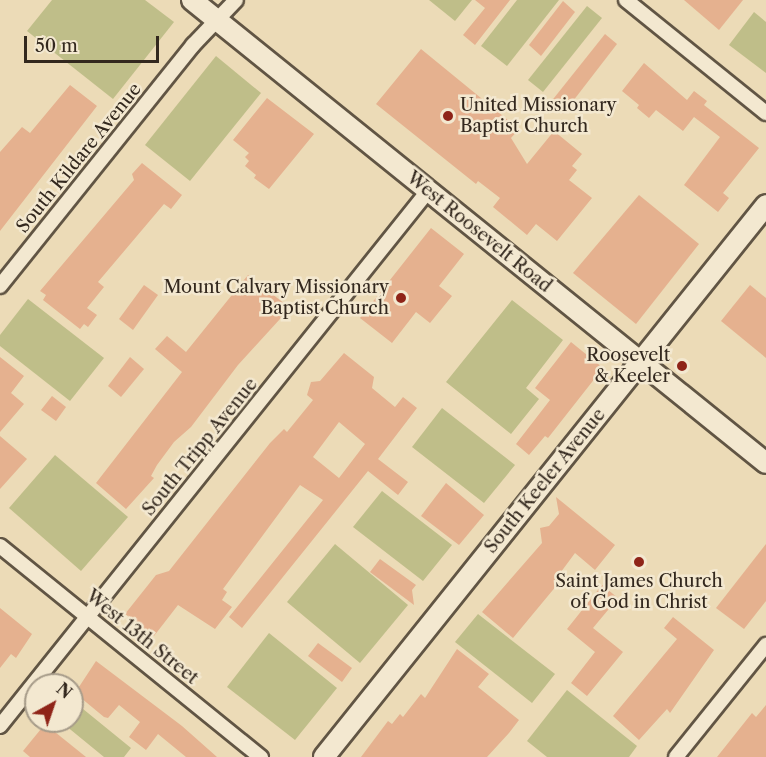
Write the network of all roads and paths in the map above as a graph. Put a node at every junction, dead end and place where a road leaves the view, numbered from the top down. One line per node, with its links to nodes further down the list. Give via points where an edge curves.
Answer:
1 (192, 0): 4 (main road, West Roosevelt Road)
2 (236, 0): 4 (street, South Kildare Avenue)
3 (626, 0): 5 (street)
4 (217, 20): 6 (main road, West Roosevelt Road); 8 (street, South Kildare Avenue)
5 (766, 113)
6 (428, 190): 9 (main road, West Roosevelt Road); 12 (street, South Tripp Avenue)
7 (766, 205): 9 (main road, South Keeler Avenue)
8 (0, 286)
9 (640, 362): 10 (main road, West Roosevelt Road); 16 (main road, South Keeler Avenue)
10 (766, 463)
11 (0, 546): 12 (street, West 13th Street)
12 (88, 617): 14 (street, South Tripp Avenue); 15 (street, West 13th Street)
13 (766, 645): 17 (street)
14 (0, 726)
15 (261, 757)
16 (324, 757)
17 (676, 757)

